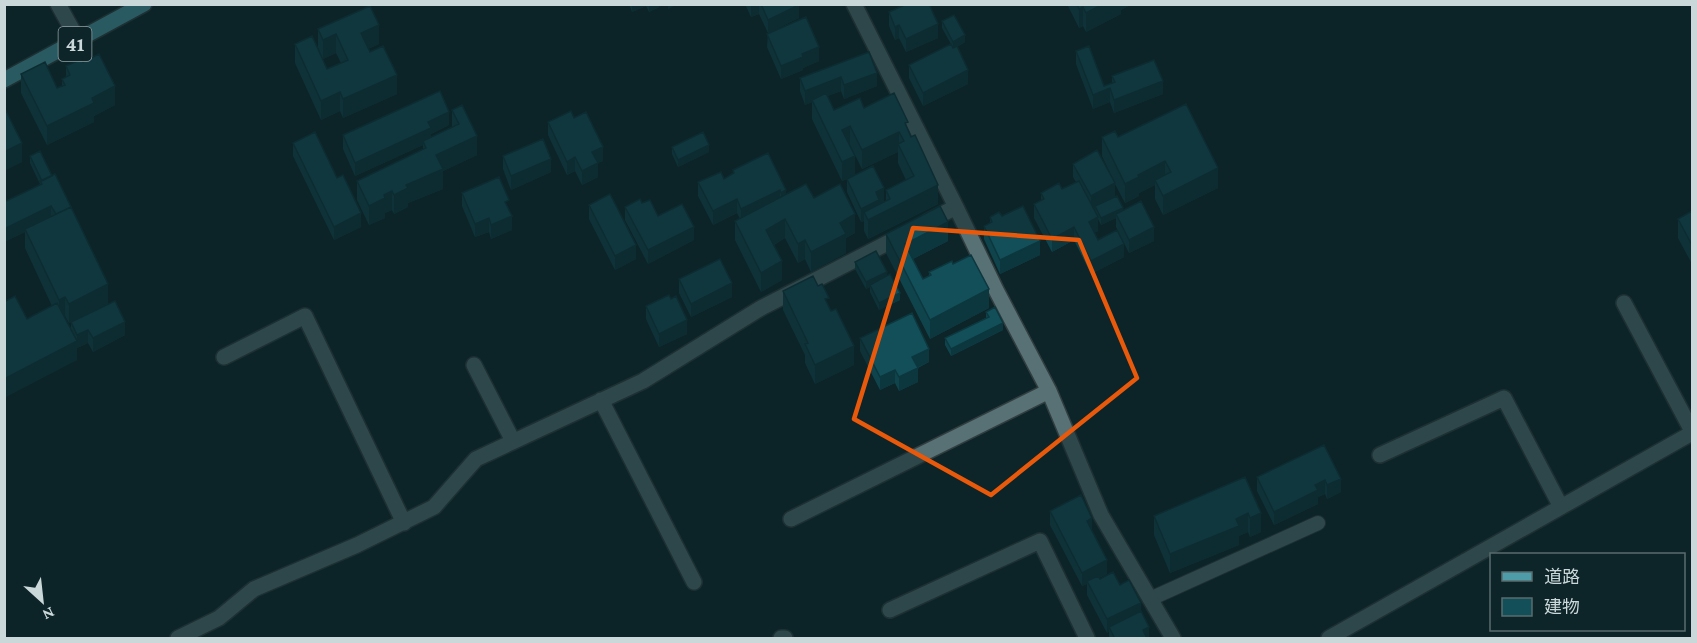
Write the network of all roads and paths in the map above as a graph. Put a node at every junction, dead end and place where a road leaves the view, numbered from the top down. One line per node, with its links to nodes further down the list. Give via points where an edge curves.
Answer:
1 (58, 4): 4 (street)
2 (144, 4): 4 (main road, 41)
3 (854, 4): 6 (street)
4 (78, 42): 5 (main road, 41)
5 (4, 80)
6 (956, 207): 10 (street); 11 (street, via 761,308 643,381)
7 (1624, 303): 12 (street)
8 (224, 357): 17 (street, via 305,316)
9 (474, 365): 13 (street)
10 (1049, 391): 16 (street); 20 (street, via 1101,515)
11 (601, 400): 13 (street); 19 (street)
12 (1692, 432): 15 (street)
13 (513, 441): 17 (street, via 476,459 434,507)
14 (1380, 455): 15 (street, via 1504,398)
15 (1561, 507): 25 (street)
16 (791, 519)
17 (404, 523): 22 (street, via 254,589 219,618)
18 (1318, 523): 20 (lane)
19 (694, 582)
20 (1150, 599): 24 (street)
21 (890, 610): 23 (street, via 1040,541)
22 (178, 639)
23 (1087, 639)
24 (1173, 639)
25 (1329, 639)

